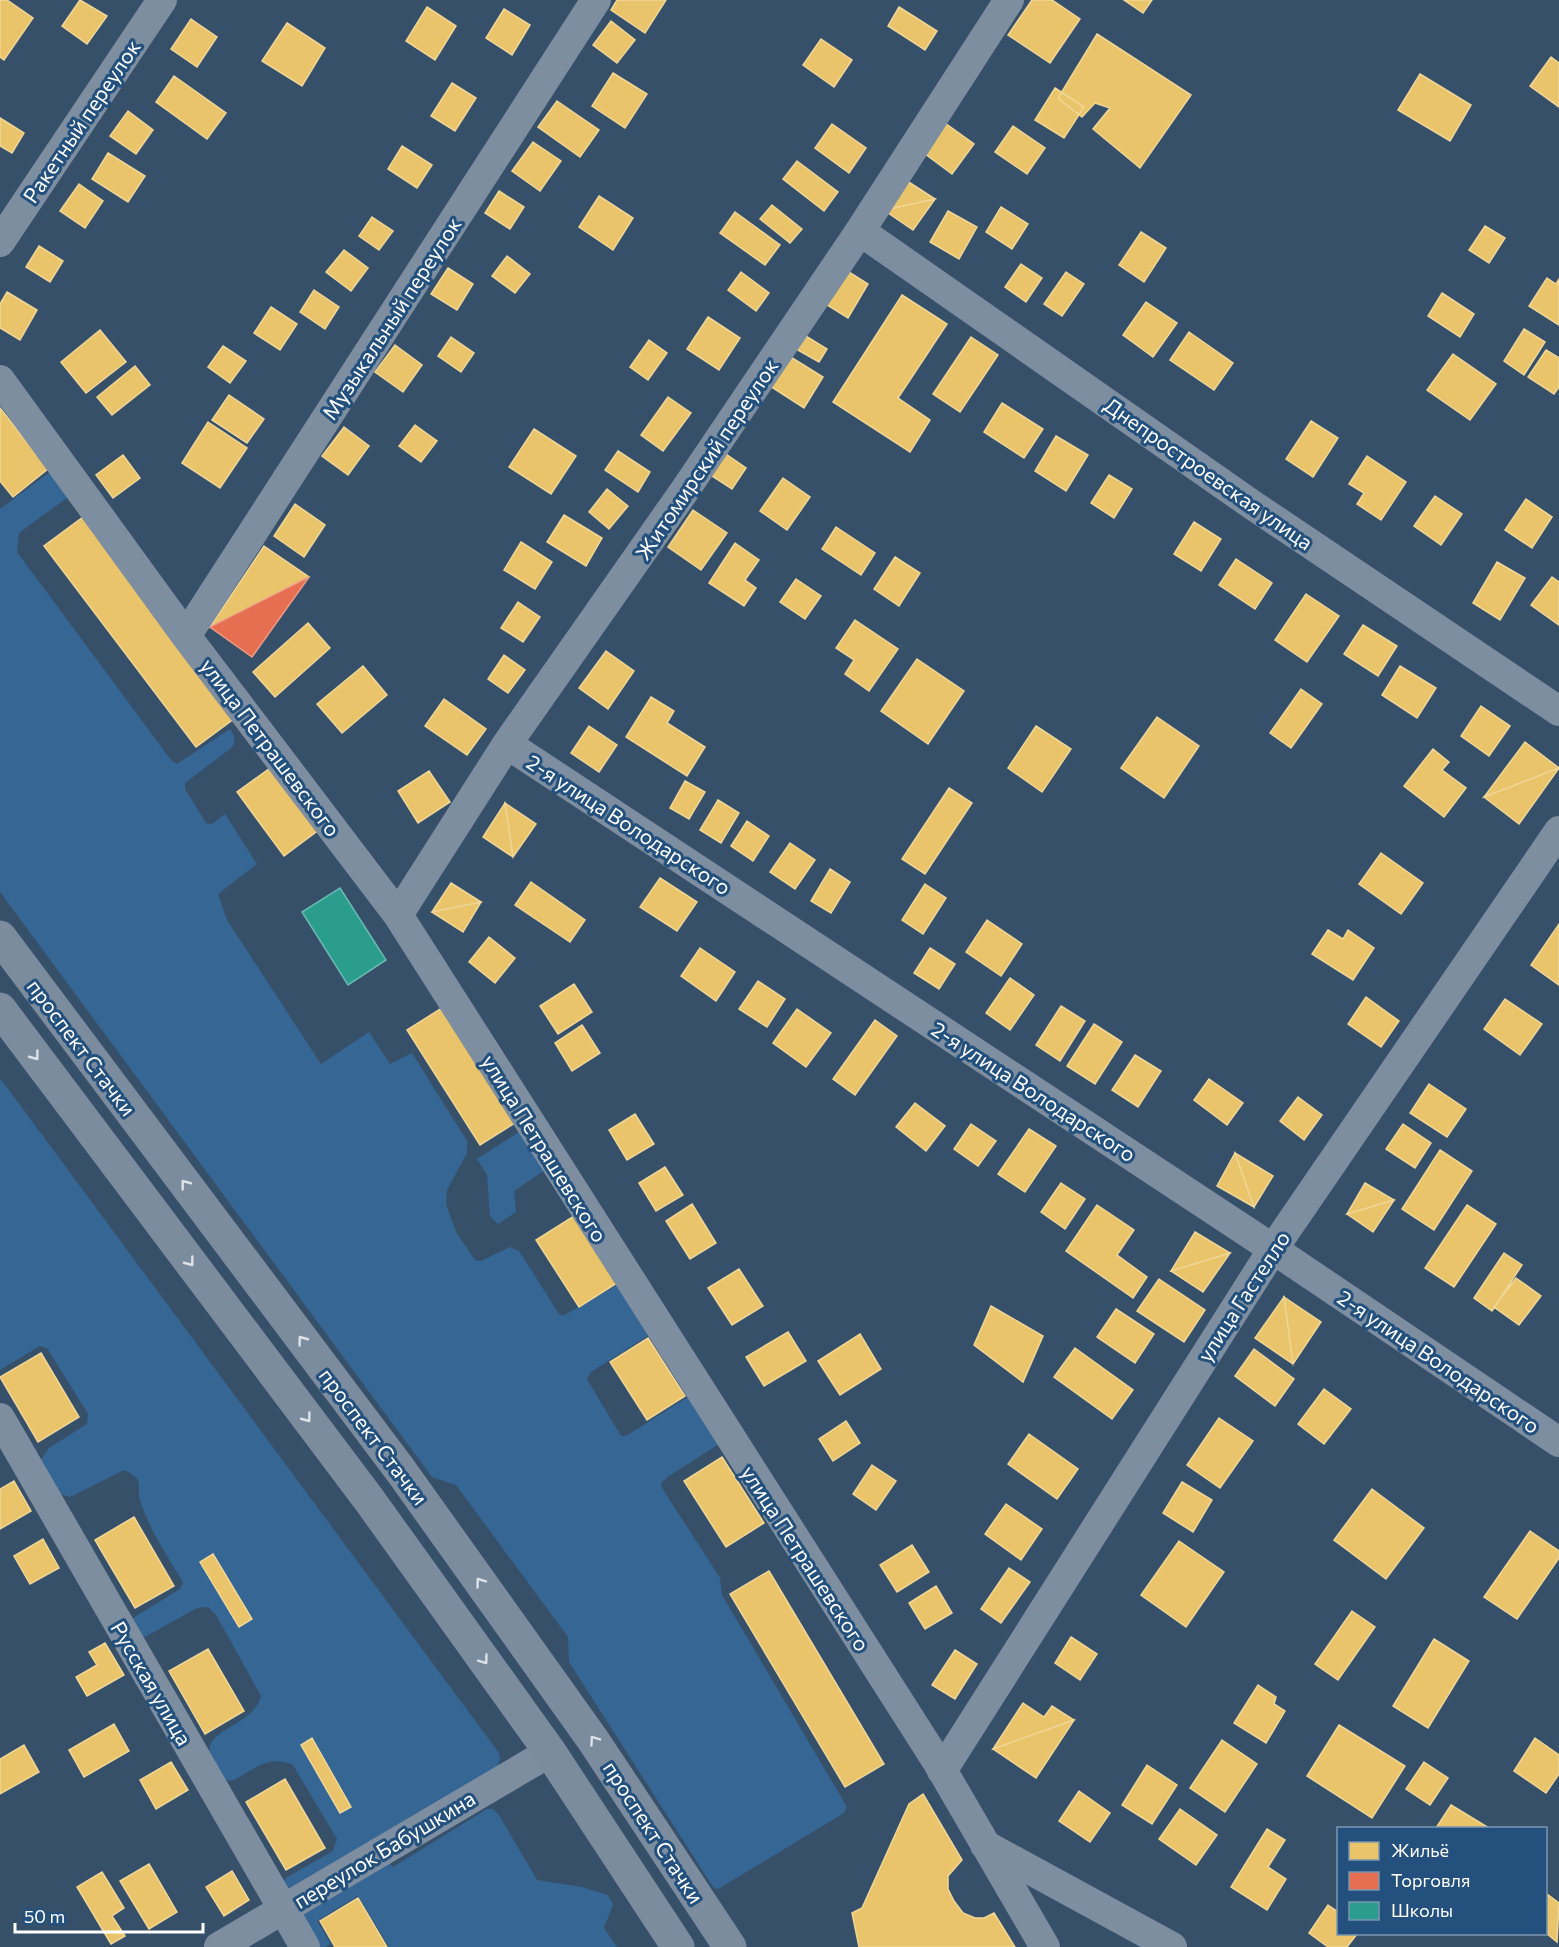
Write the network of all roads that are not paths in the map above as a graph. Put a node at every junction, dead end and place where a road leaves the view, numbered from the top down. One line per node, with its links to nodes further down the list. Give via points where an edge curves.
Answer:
1 (162, 0): 5 (street, Ракетный переулок)
2 (596, 0): 7 (street, Музыкальный переулок)
3 (1009, 0): 4 (street, Житомирский переулок)
4 (860, 231): 8 (street, Днепростроевская улица, via 1254,506); 9 (street, Житомирский переулок, via 686,490)
5 (0, 243)
6 (0, 380): 7 (street, улица Петрашевского)
7 (186, 636): 11 (street, улица Петрашевского)
8 (1559, 711)
9 (507, 744): 11 (street, Житомирский переулок); 14 (street, 2-я улица Володарского)
10 (1559, 831): 14 (street, улица Гастелло)
11 (398, 915): 18 (street, улица Петрашевского)
12 (0, 937): 24 (main road, проспект Стачки, one-way to 12, via 593,1740 401,1472)
13 (0, 1009): 17 (main road, проспект Стачки, one-way to 17, via 362,1491)
14 (1273, 1248): 16 (street, 2-я улица Володарского); 18 (street, улица Гастелло)
15 (0, 1418): 20 (street, Русская улица)
16 (1559, 1442)
17 (550, 1752): 20 (street, переулок Бабушкина); 23 (main road, проспект Стачки)
18 (942, 1771): 19 (street, улица Петрашевского)
19 (985, 1845): 25 (street, улица Петрашевского); 26 (street)
20 (283, 1910): 21 (street, переулок Бабушкина); 22 (street, Русская улица)
21 (219, 1947)
22 (305, 1947)
23 (678, 1947)
24 (730, 1947)
25 (1045, 1947)
26 (1172, 1947)

